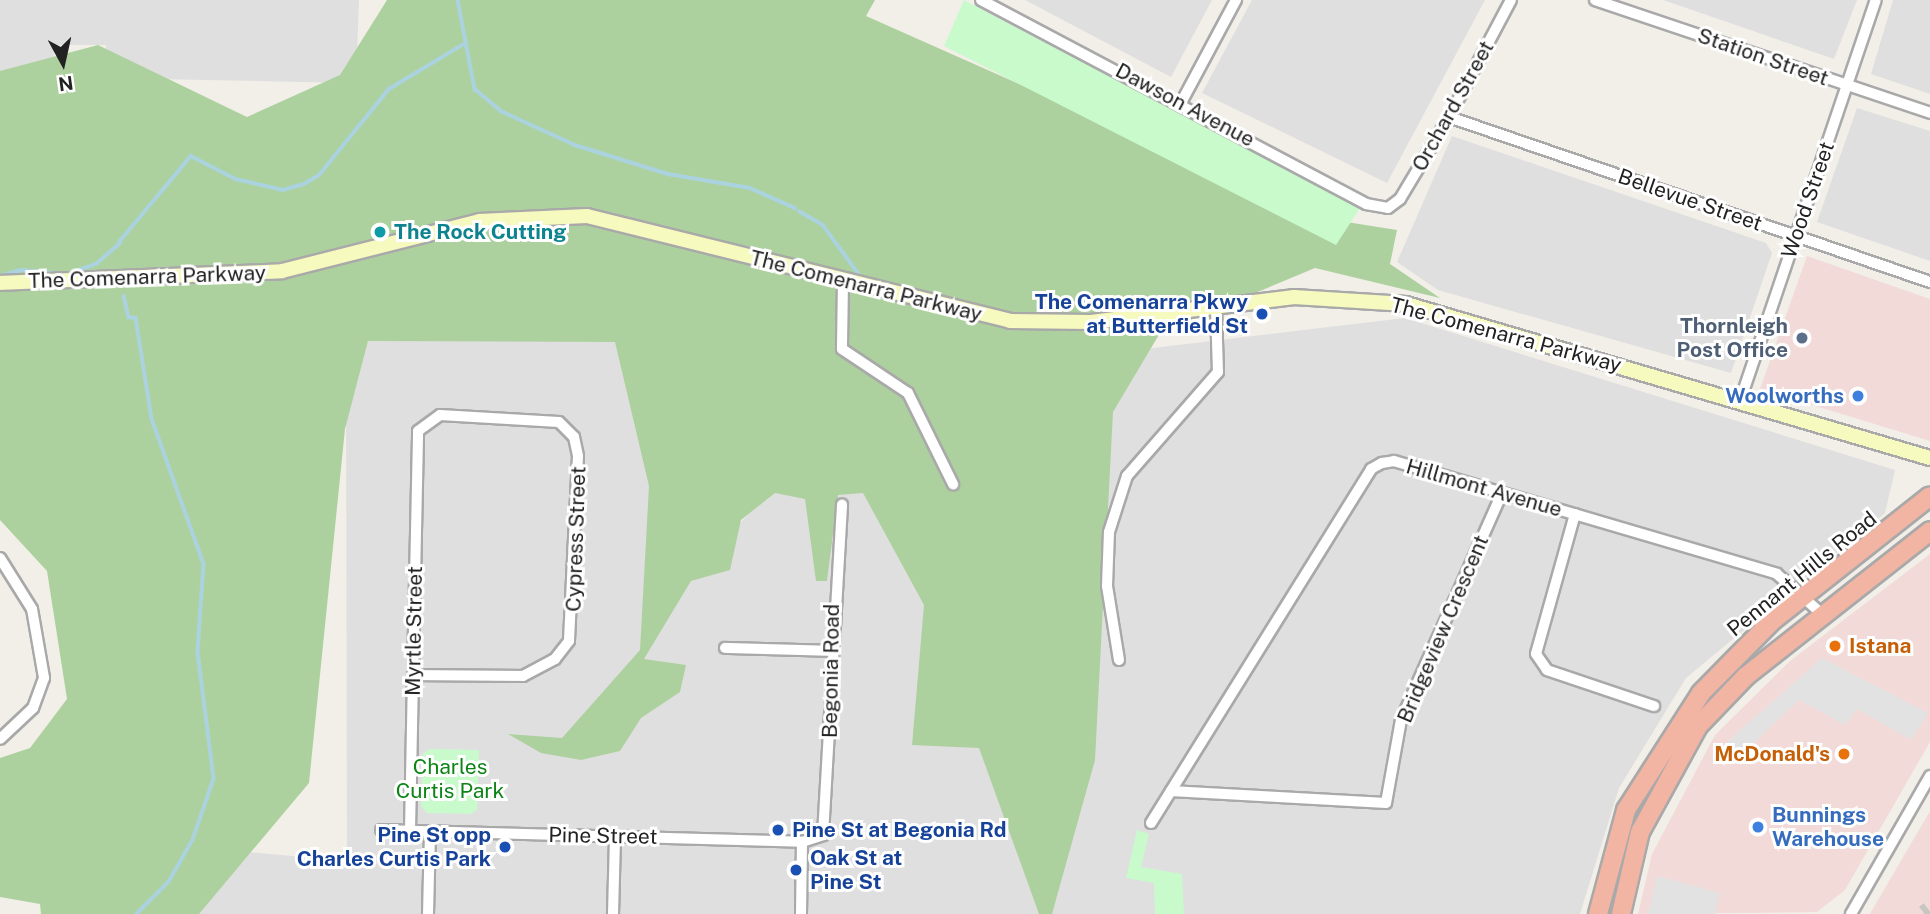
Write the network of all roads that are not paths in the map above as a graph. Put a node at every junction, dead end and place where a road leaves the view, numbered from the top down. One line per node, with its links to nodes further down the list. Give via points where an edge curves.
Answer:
1 (981, 0): 7 (street, Dawson Avenue)
2 (1236, 0): 7 (street)
3 (1511, 0): 9 (street, Orchard Street)
4 (1595, 0): 6 (street, Station Street)
5 (1876, 0): 6 (street, Wood Street)
6 (1847, 85): 8 (street, Station Street); 11 (street, Wood Street)
7 (1182, 101): 10 (street, Dawson Avenue, via 1366,204)
8 (1930, 113)
9 (1449, 117): 10 (street, Orchard Street, via 1400,199); 11 (street, Bellevue Street)
10 (1388, 208)
11 (1796, 236): 13 (street, Bellevue Street); 16 (street, Wood Street)
12 (843, 282): 14 (main road, The Comenarra Parkway, via 618,221 531,215 449,227 282,271); 15 (main road, The Comenarra Parkway, via 1010,321 1091,322); 19 (street, via 842,349 908,393)
13 (1930, 282)
14 (0, 283)
15 (1216, 307): 16 (main road, The Comenarra Parkway, via 1333,296 1406,304); 30 (street, via 1218,372 1127,476 1109,532 1107,586)
16 (1740, 401): 18 (main road, The Comenarra Parkway)
17 (418, 430): 31 (street, Myrtle Street); 31 (street, Cypress Street, via 432,416 548,419 568,429 578,456 575,618 562,650 523,676)
18 (1930, 458)
19 (953, 484)
20 (1502, 493): 23 (street, Hillmont Avenue); 35 (street, Hillmont Avenue, via 1395,461 1371,469); 35 (street, Bridgeview Crescent, via 1401,720 1386,803)
21 (1930, 496): 26 (highway, Pennant Hills Road)
22 (842, 505): 29 (street, Begonia Road)
23 (1575, 514): 26 (street, Hillmont Avenue, via 1777,574); 32 (street, via 1536,654 1547,670)
24 (1930, 531): 27 (highway, Pennant Hills Road)
25 (0, 558): 33 (street, via 32,609 44,678 33,708)
26 (1807, 596): 27 (street, Hillmont Avenue); 46 (highway, Pennant Hills Road, via 1743,648 1660,747 1626,810)
27 (1823, 615): 47 (highway, Pennant Hills Road, via 1746,676 1678,753 1640,832)
28 (725, 648): 29 (street)
29 (831, 651): 40 (street, Begonia Road)
30 (1119, 660)
31 (413, 675): 38 (street, Myrtle Street)
32 (1654, 705)
33 (0, 739)
34 (1930, 776): 48 (street)
35 (1171, 790): 36 (street, Hillmont Avenue)
36 (1151, 823)
37 (381, 830): 38 (street, Pine Street)
38 (410, 831): 39 (street, Pine Street)
39 (430, 831): 41 (street, Pine Street); 43 (street)
40 (823, 835): 42 (street, Pine Street)
41 (615, 836): 42 (street, Pine Street); 44 (street)
42 (802, 842): 45 (street)
43 (428, 914)
44 (613, 914)
45 (801, 914)
46 (1598, 914)
47 (1621, 914)
48 (1851, 914)

